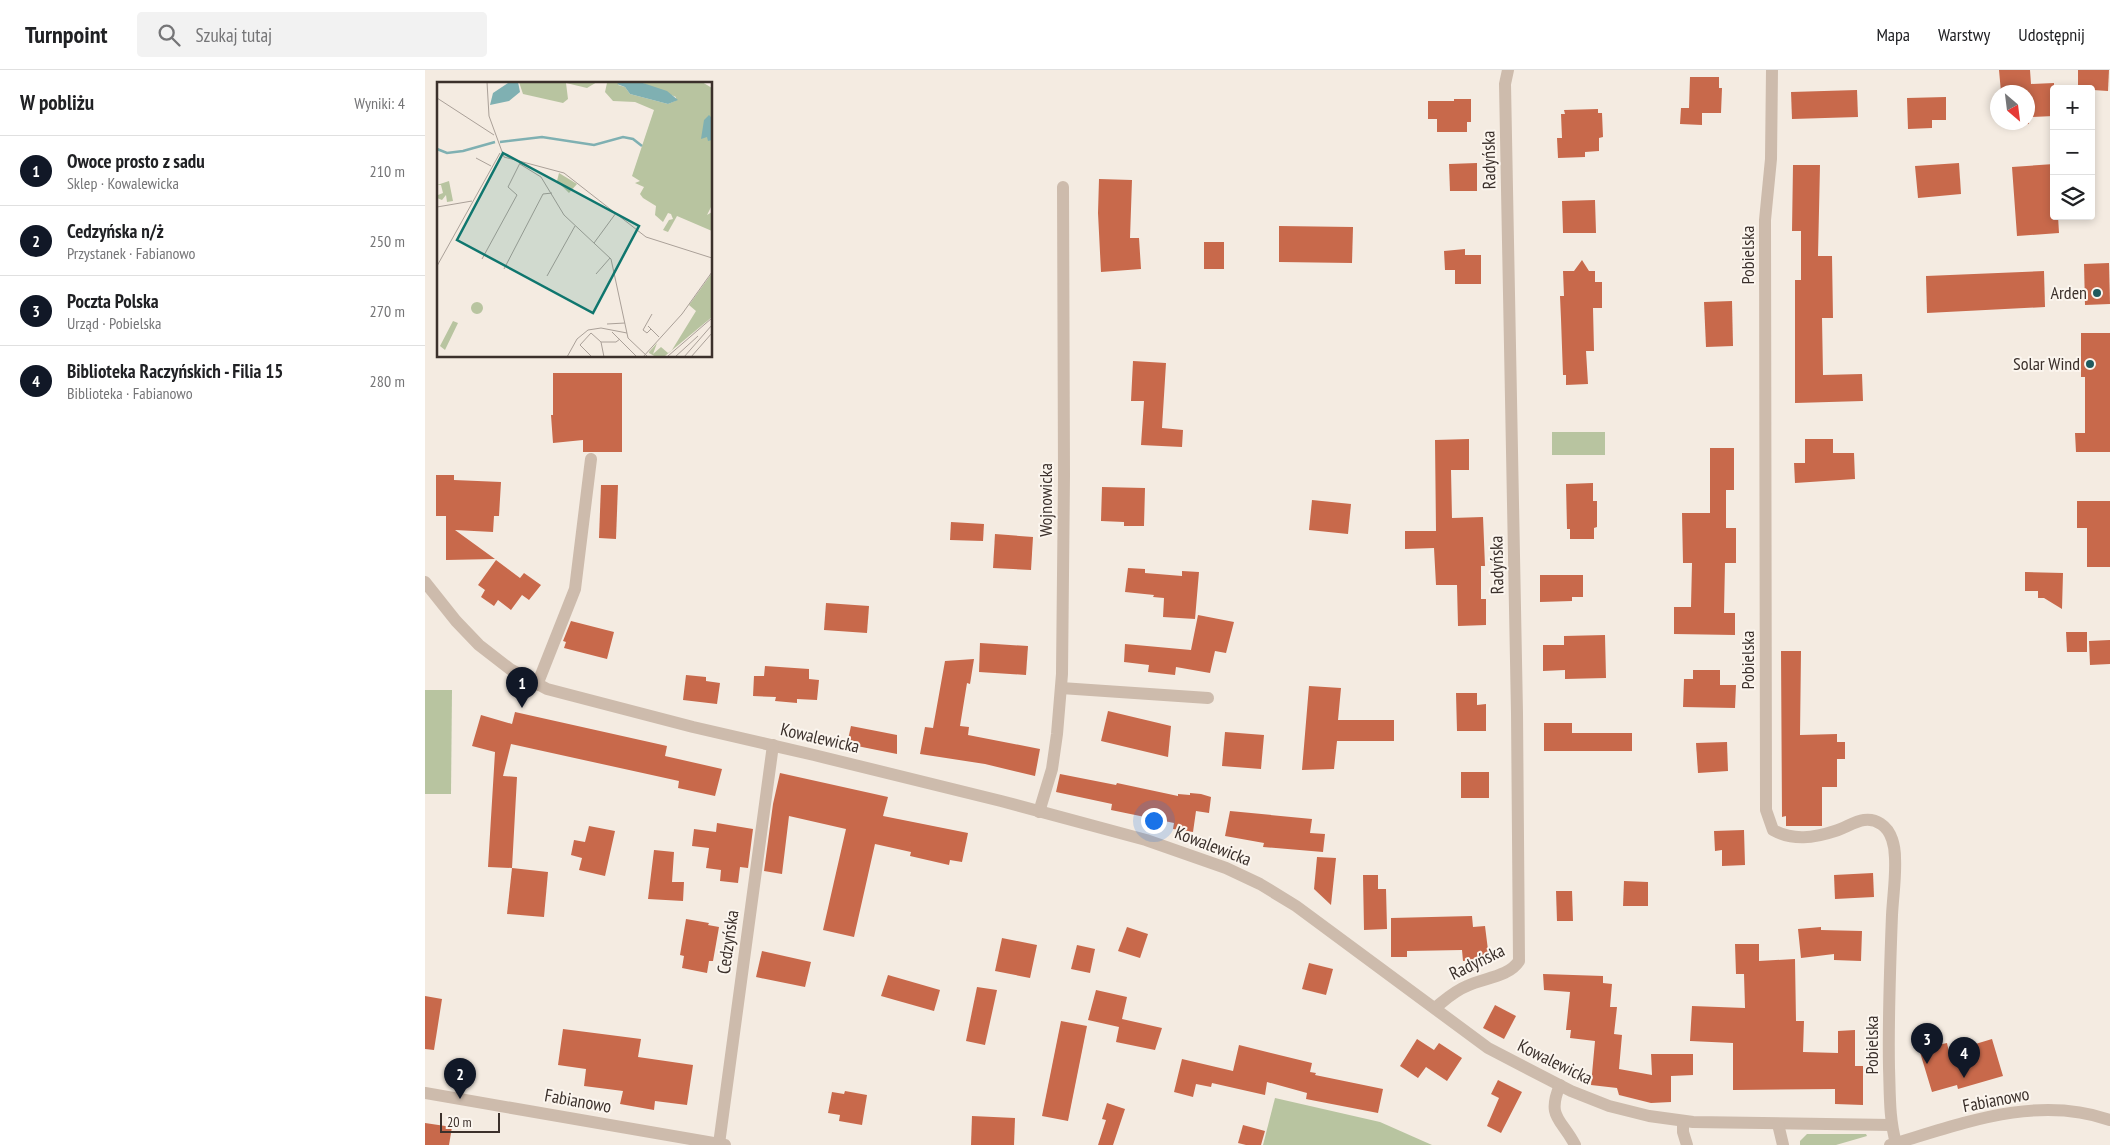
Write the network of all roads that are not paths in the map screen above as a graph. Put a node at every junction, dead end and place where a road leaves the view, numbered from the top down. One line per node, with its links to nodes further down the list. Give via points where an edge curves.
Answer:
1 (1508, 70): 11 (street, Radyńska, via 1505,84 1519,961 1509,970 1451,994)
2 (1772, 70): 17 (street, Pobielska, via 1771,159 1765,220 1766,810 1773,830 1785,837 1797,839 1836,831 1859,820 1875,821 1884,826 1892,838 1895,857 1889,1053)
3 (1063, 187): 7 (street, Wojnowicka, via 1065,476)
4 (591, 459): 6 (street, via 575,589)
5 (425, 582): 6 (street, Kowalewicka, via 479,645 510,670)
6 (537, 685): 9 (street, Kowalewicka, via 589,701)
7 (1061, 688): 8 (street); 10 (street, Wojnowicka, via 1052,769)
8 (1208, 698)
9 (773, 745): 10 (street, Kowalewicka); 18 (street, Cedzyńska)
10 (1039, 812): 11 (street, Kowalewicka, via 1171,847 1260,884)
11 (1435, 1008): 12 (street, Kowalewicka, via 1488,1048)
12 (1560, 1085): 15 (street, Kowalewicka, via 1629,1113); 20 (street, via 1555,1098 1555,1116)
13 (425, 1093): 18 (street, Fabianowo)
14 (2110, 1120): 19 (street, Fabianowo, via 2067,1110 2036,1109 1987,1117)
15 (1683, 1121): 16 (street, Kowalewicka); 21 (street)
16 (1778, 1124): 17 (street, Kowalewicka); 22 (street)
17 (1891, 1125): 19 (street, Pobielska)
18 (722, 1144)
19 (1893, 1144)
20 (1575, 1145)
21 (1687, 1145)
22 (1783, 1145)

